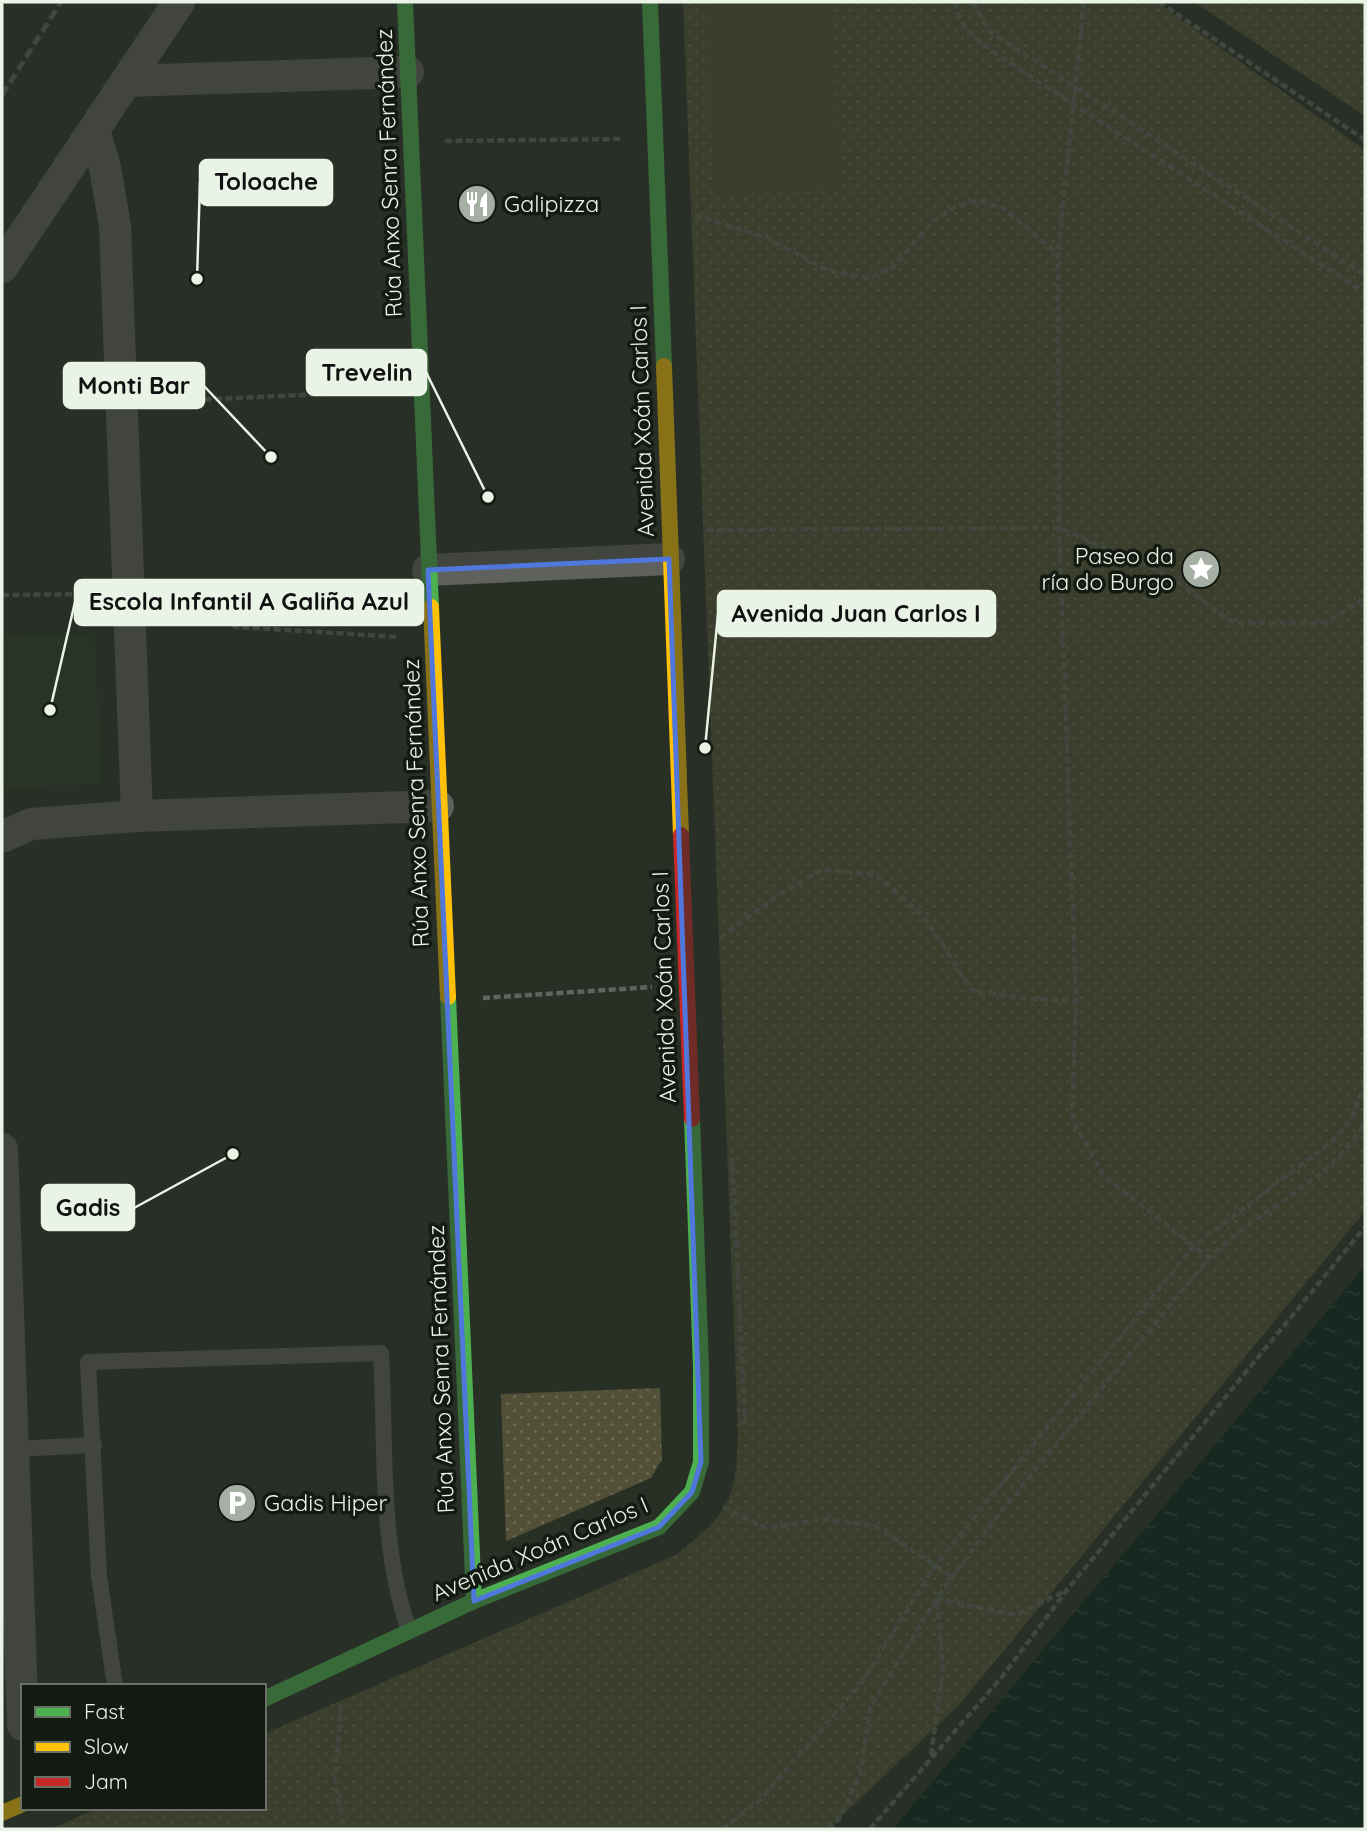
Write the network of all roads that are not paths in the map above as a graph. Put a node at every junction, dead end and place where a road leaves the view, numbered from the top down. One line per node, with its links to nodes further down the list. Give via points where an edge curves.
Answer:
1 (179, 2): 5 (street)
2 (405, 2): 4 (street, Rúa Anxo Senra Fernández)
3 (649, 2): 8 (street, Avenida Xoán Carlos I)
4 (408, 72): 5 (street); 9 (street, Rúa Anxo Senra Fernández)
5 (126, 82): 6 (street)
6 (94, 130): 7 (street); 11 (street, via 115,226)
7 (2, 267)
8 (669, 559): 9 (street); 16 (street, Avenida Xoán Carlos I, via 701,1462 692,1492 659,1527)
9 (428, 570): 10 (street, Rúa Anxo Senra Fernández)
10 (438, 806): 11 (street); 16 (street, Rúa Anxo Senra Fernández)
11 (137, 816): 12 (street, via 31,824)
12 (2, 837)
13 (2, 1149): 15 (street)
14 (94, 1445): 15 (lane); 17 (lane, via 88,1362 381,1353 391,1562); 19 (lane, via 99,1576)
15 (14, 1449): 18 (street)
16 (474, 1601): 17 (street, Avenida Xoán Carlos I)
17 (409, 1630): 20 (street, Avenida Xoán Carlos I)
18 (22, 1684)
19 (115, 1684)
20 (266, 1698)
21 (21, 1805): 22 (street)
22 (2, 1813)

